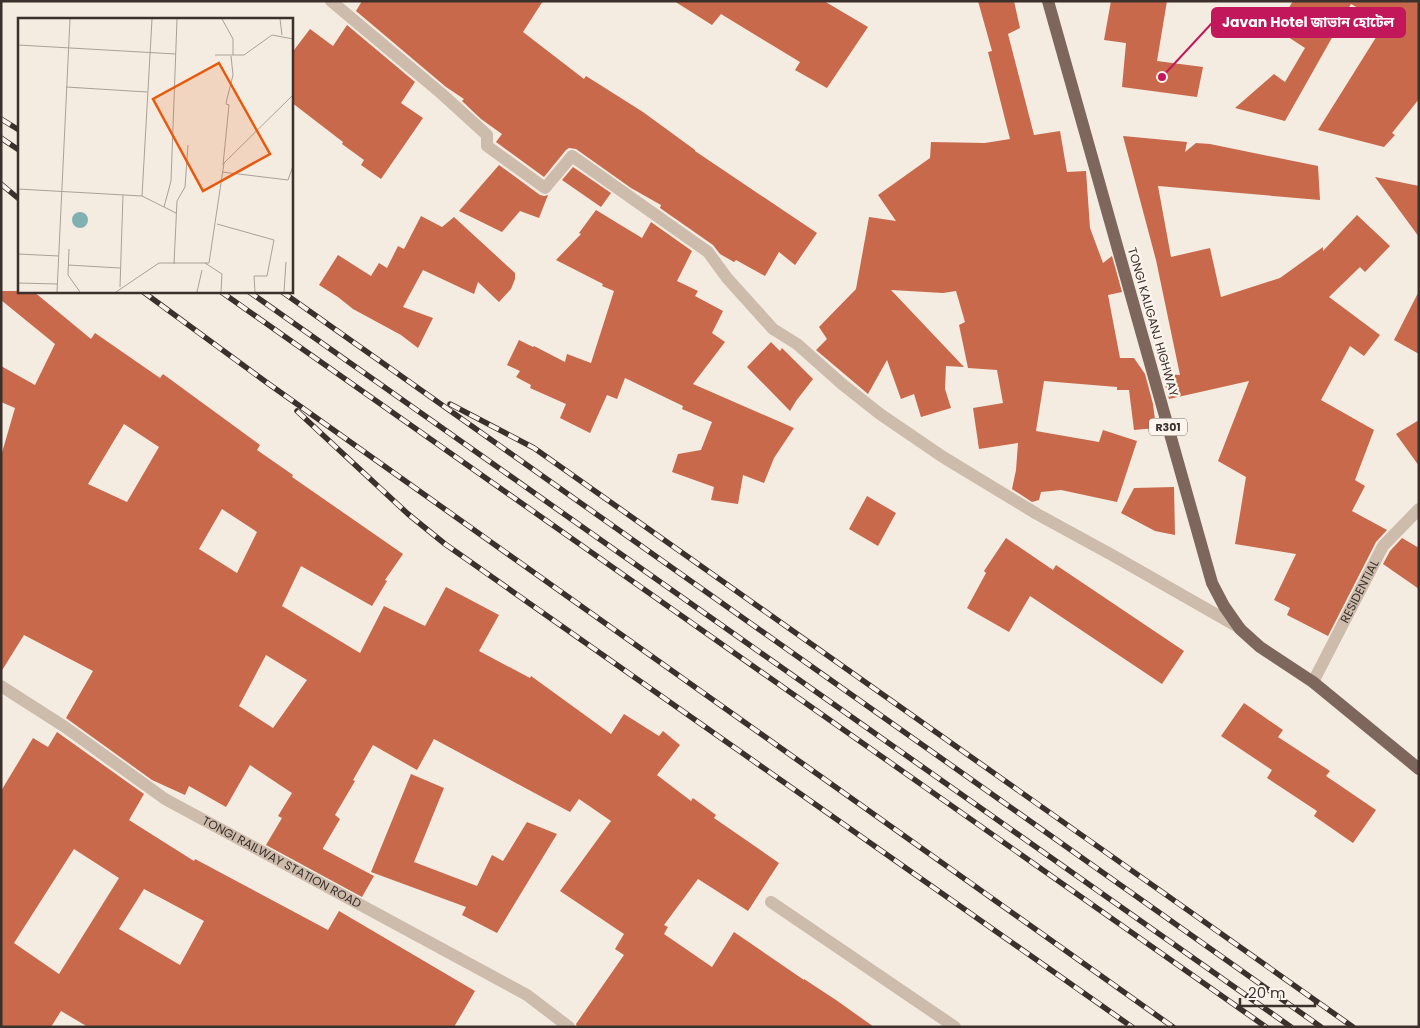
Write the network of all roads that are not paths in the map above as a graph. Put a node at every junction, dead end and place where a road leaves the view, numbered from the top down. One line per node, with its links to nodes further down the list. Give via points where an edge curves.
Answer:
1 (331, 1): 4 (street, via 487,135 487,146 545,188 572,156 708,252 726,278 773,330 797,344 880,414 1037,514)
2 (1048, 1): 4 (main road, TONGI KALIGANJ HIGHWAY / R301, via 1212,583)
3 (1419, 510): 5 (street, RESIDENTIAL, via 1383,546)
4 (1240, 629): 5 (main road, TONGI KALIGANJ HIGHWAY / R301, via 1260,647)
5 (1313, 682): 7 (main road, TONGI KALIGANJ HIGHWAY / R301)
6 (1, 686): 9 (street, TONGI RAILWAY STATION ROAD, via 65,727 165,799 527,995)
7 (1419, 769)
8 (772, 902): 10 (street)
9 (569, 1027)
10 (955, 1027)

